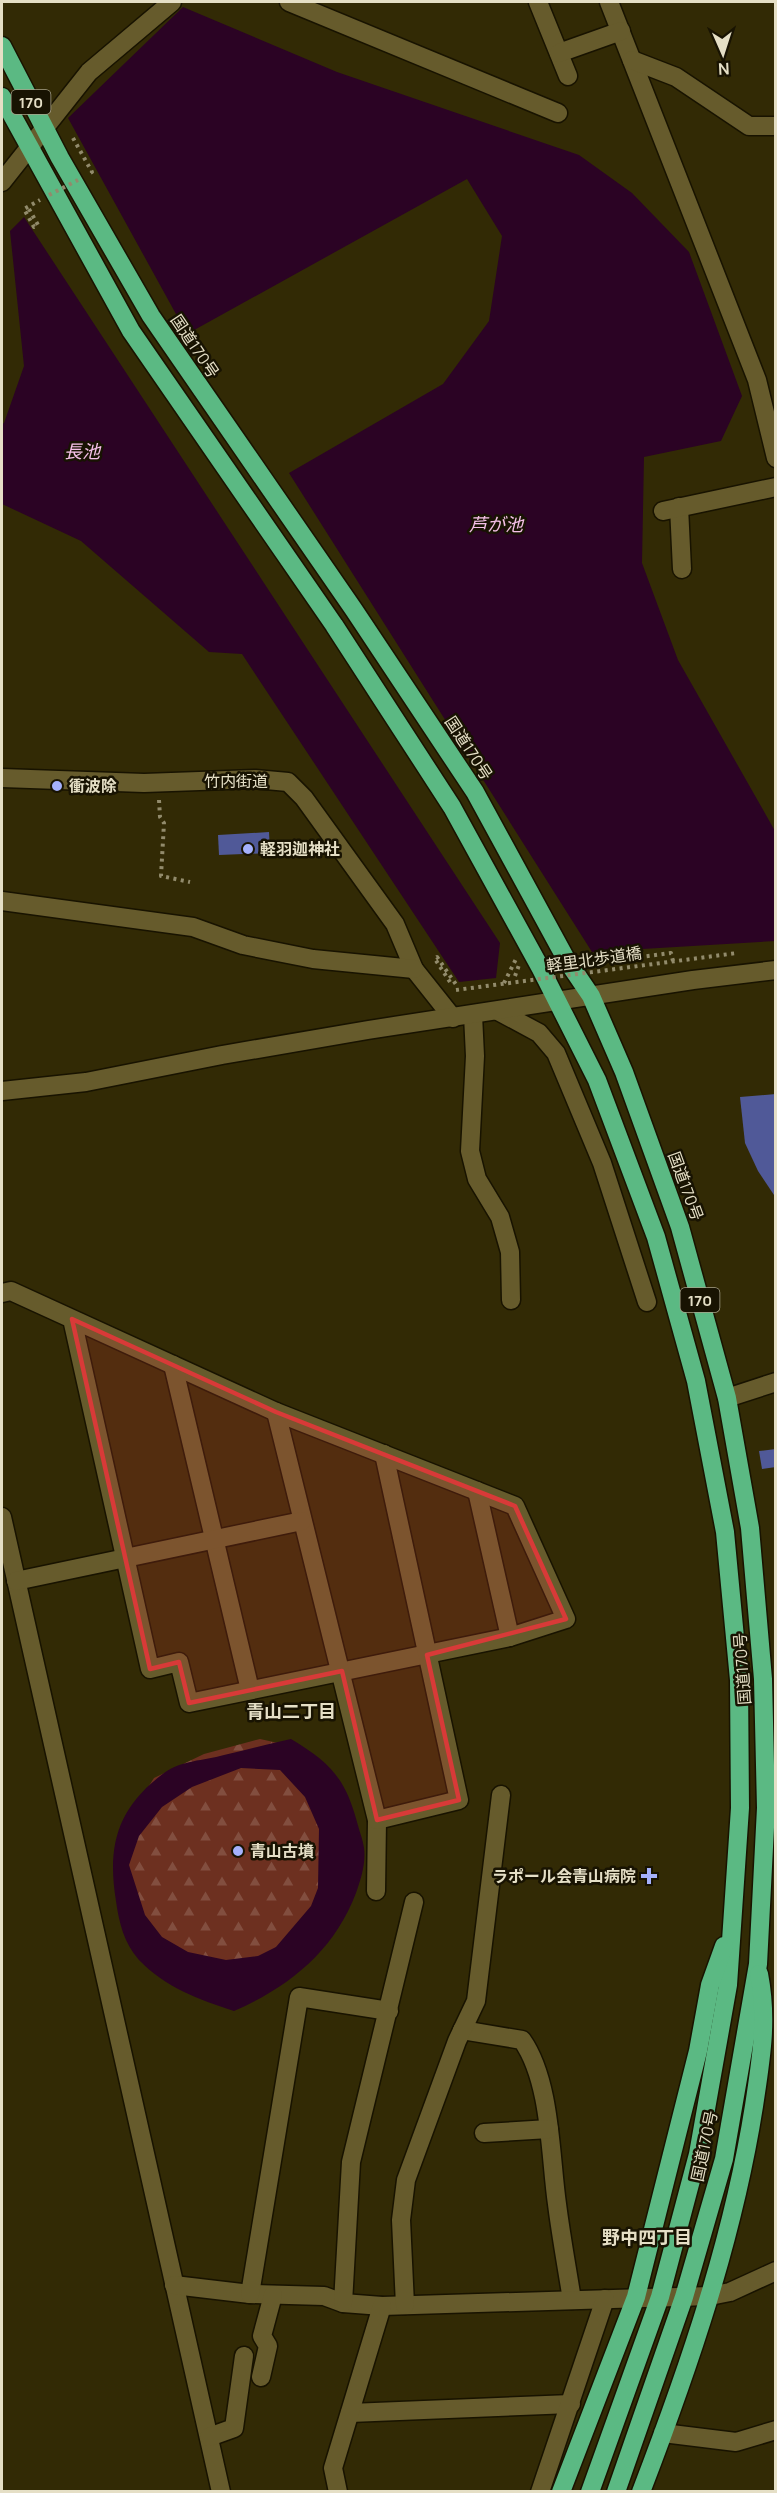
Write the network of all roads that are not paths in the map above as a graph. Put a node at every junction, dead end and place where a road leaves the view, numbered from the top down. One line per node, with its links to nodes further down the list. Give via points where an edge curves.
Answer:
1 (172, 2): 13 (street, via 89,72)
2 (289, 2): 11 (street)
3 (538, 2): 7 (street)
4 (609, 2): 5 (street)
5 (621, 31): 7 (street); 8 (street)
6 (2, 46): 13 (highway, 国道170号 / 170)
7 (559, 53): 9 (street)
8 (632, 60): 12 (street, via 676,77 749,126); 16 (street, via 757,380)
9 (568, 76)
10 (2, 97): 14 (highway, 国道170号 / 170)
11 (558, 113)
12 (776, 126)
13 (45, 129): 14 (street); 23 (highway, 国道170号 / 170, via 151,316 475,792 566,959)
14 (29, 149): 15 (street); 24 (highway, 国道170号 / 170, via 131,331 334,625 452,807)
15 (2, 182)
16 (776, 458)
17 (776, 487): 18 (street, via 671,509)
18 (682, 569)
19 (2, 778): 21 (street, 竹内街道, via 288,782 304,798 395,924)
20 (2, 901): 21 (street, via 193,927 243,945 313,959)
21 (414, 969): 27 (street, 竹内街道)
22 (776, 970): 23 (street)
23 (591, 996): 24 (street); 35 (highway, 国道170号 / 170, via 624,1072 680,1227)
24 (557, 1001): 25 (street); 52 (highway, 国道170号 / 170, via 597,1080 656,1237 696,1381 721,1508 739,1680 740,1808)
25 (498, 1011): 26 (street); 31 (street, via 539,1033 556,1053 602,1163)
26 (473, 1015): 27 (street); 30 (street, via 470,1151 477,1179 500,1217 510,1252)
27 (453, 1018): 28 (street, via 234,1053 86,1082)
28 (2, 1091)
29 (2, 1293): 32 (street, via 11,1291)
30 (511, 1300)
31 (647, 1302)
32 (72, 1319): 33 (street); 42 (street)
33 (173, 1365): 36 (street); 41 (street)
34 (776, 1382): 35 (street)
35 (727, 1398): 53 (highway, 国道170号 / 170, via 750,1528 763,1680 766,1808)
36 (276, 1412): 37 (street); 40 (street)
37 (384, 1454): 38 (street); 45 (street)
38 (477, 1491): 44 (street); 44 (street, via 515,1506 566,1619)
39 (2, 1517): 43 (street)
40 (303, 1521): 41 (street); 46 (street)
41 (214, 1541): 42 (street); 47 (street)
42 (126, 1560): 43 (street); 47 (street, via 150,1669 178,1662 189,1703)
43 (16, 1581): 59 (street)
44 (510, 1637): 45 (street)
45 (427, 1655): 46 (street); 49 (street, via 459,1800)
46 (342, 1671): 47 (street); 49 (street)
47 (250, 1690)
48 (501, 1795): 55 (street, via 476,2001)
49 (377, 1820): 50 (street)
50 (376, 1891)
51 (414, 1902): 54 (street)
52 (732, 1923): 63 (highway, via 710,1985 698,2051); 64 (highway, 国道170号 / 170, via 728,1985 698,2154)
53 (758, 1964): 62 (highway, via 765,2007 760,2064 742,2172); 65 (highway, 国道170号 / 170, via 724,2160)
54 (389, 2011): 60 (street, via 299,1997); 68 (street, via 351,2162)
55 (462, 2030): 56 (street, via 522,2040 531,2052); 69 (street, via 406,2180 401,2220)
56 (549, 2129): 57 (street); 67 (street)
57 (484, 2133)
58 (776, 2271): 62 (street, via 730,2292)
59 (174, 2285): 60 (street); 77 (street)
60 (250, 2294): 61 (street)
61 (273, 2295): 68 (street, via 324,2296); 72 (street, via 262,2336 268,2346)
62 (710, 2296): 65 (street); 76 (highway)
63 (636, 2297): 64 (street); 66 (street); 81 (highway)
64 (660, 2297): 65 (street); 82 (highway, 国道170号 / 170)
65 (684, 2297): 83 (highway, 国道170号 / 170)
66 (605, 2299): 67 (street); 73 (street)
67 (572, 2300): 69 (street)
68 (343, 2303): 70 (street)
69 (405, 2305): 70 (street)
70 (382, 2306): 74 (street)
71 (244, 2356): 77 (street, via 234,2428)
72 (261, 2376)
73 (572, 2404): 74 (street); 80 (street)
74 (350, 2413): 79 (street, via 333,2468)
75 (776, 2430): 76 (street, via 736,2442)
76 (663, 2433): 84 (highway)
77 (209, 2437): 78 (street)
78 (221, 2492)
79 (338, 2492)
80 (540, 2492)
81 (561, 2492)
82 (590, 2492)
83 (616, 2492)
84 (641, 2492)

